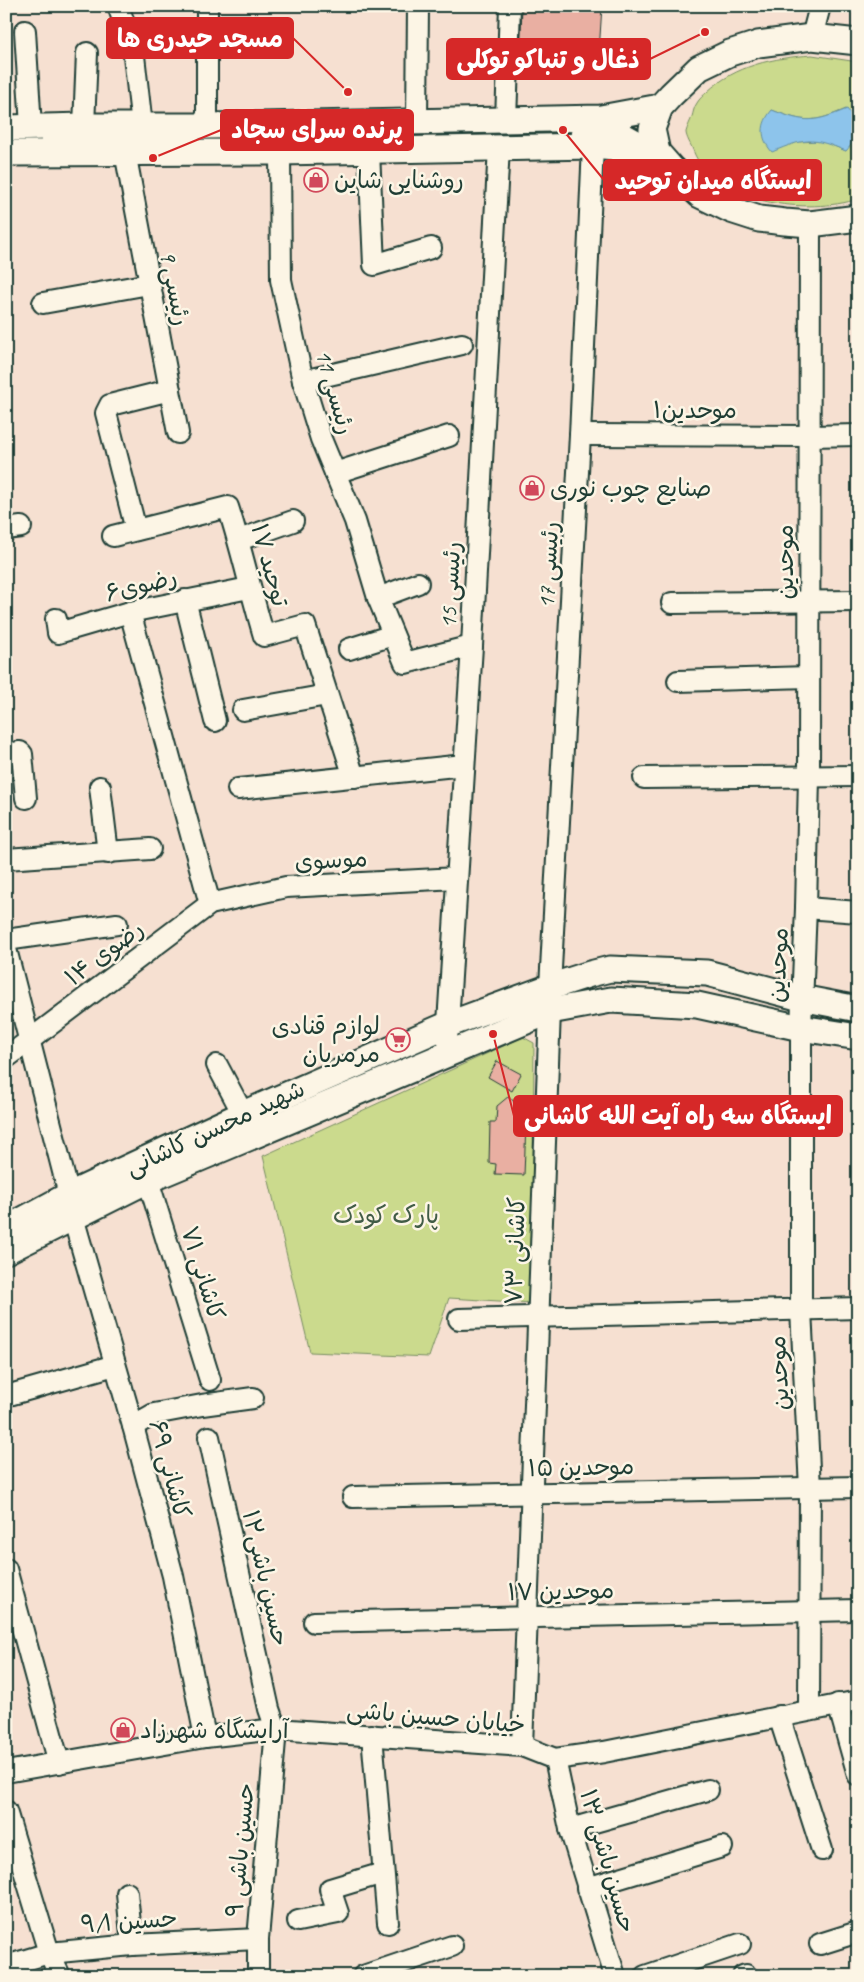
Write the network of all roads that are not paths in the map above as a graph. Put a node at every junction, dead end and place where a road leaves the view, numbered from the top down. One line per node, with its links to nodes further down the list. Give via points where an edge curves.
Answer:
1 (118, 6): 14 (street, via 134,47)
2 (208, 6): 15 (street)
3 (418, 6): 12 (street)
4 (510, 6): 11 (street)
5 (820, 6): 7 (street)
6 (25, 31): 16 (street)
7 (812, 37): 8 (main road); 10 (main road, via 758,44 730,53 699,68)
8 (858, 42)
9 (87, 53): 13 (street)
10 (660, 107): 11 (main road, via 601,118); 24 (main road, via 652,129)
11 (506, 120): 12 (main road)
12 (417, 122): 15 (main road)
13 (84, 126): 14 (main road); 16 (main road)
14 (142, 126): 15 (main road)
15 (207, 126)
16 (31, 127): 17 (main road)
17 (6, 128)
18 (6, 142): 24 (street, via 616,129)
19 (593, 146): 20 (main road); 24 (main road); 35 (street, رئیسی 17)
20 (499, 148): 21 (main road); 54 (street, رئیسی 15)
21 (369, 151): 23 (main road); 28 (street, via 374,265)
22 (125, 152): 23 (main road); 25 (main road); 29 (street, رئیسی 9)
23 (280, 152): 32 (street, رئیسی 11, via 281,280)
24 (657, 152): 27 (main road, via 700,195 731,210 759,219)
25 (6, 153)
26 (858, 218): 27 (main road)
27 (810, 224): 38 (street, موحدین)
28 (432, 248)
29 (149, 284): 30 (street); 33 (street, رئیسی 9)
30 (44, 303)
31 (462, 344): 32 (street)
32 (303, 381): 39 (street, رئیسی 11)
33 (170, 390): 34 (street, رئیسی 9); 41 (street, via 110,405 106,413)
34 (178, 433)
35 (580, 434): 38 (street, موحدین۱); 82 (street, رئیسی 17)
36 (858, 435): 38 (street, موحدین۱)
37 (448, 436): 39 (street)
38 (810, 436): 49 (street, موحدین)
39 (335, 473): 46 (street, رئیسی 11, via 355,521)
40 (294, 521): 43 (street)
41 (136, 530): 42 (street); 43 (street, توحید ۱۷, via 228,507)
42 (113, 536)
43 (239, 540): 45 (street, توحید ۱۷)
44 (418, 583): 46 (street)
45 (249, 588): 47 (street, رضوی۶); 58 (street, توحید ۱۷, via 264,636 305,625)
46 (378, 598): 53 (street, رئیسی 11)
47 (185, 600): 51 (street, رضوی۶); 60 (street)
48 (858, 601): 49 (street)
49 (810, 602): 50 (street); 56 (street, موحدین)
50 (672, 603)
51 (130, 612): 52 (street, رضوی۶, via 58,633); 74 (street)
52 (56, 619)
53 (393, 635): 54 (street, رئیسی 11, via 405,663); 55 (street)
54 (472, 646): 62 (street, رئیسی 15)
55 (349, 649)
56 (809, 677): 57 (street); 65 (street, موحدین)
57 (678, 680)
58 (328, 695): 59 (street); 63 (street)
59 (243, 710)
60 (215, 721)
61 (13, 753): 69 (street, via 23,756)
62 (464, 765): 63 (street); 73 (street, رئیسی 15)
63 (354, 776): 68 (street)
64 (858, 776): 65 (street)
65 (809, 777): 66 (street); 75 (street, موحدین)
66 (644, 778)
67 (100, 787): 71 (street)
68 (238, 789)
69 (26, 798)
70 (150, 849): 71 (street)
71 (108, 853): 72 (street)
72 (6, 859)
73 (457, 878): 74 (street, موسوی, via 286,887); 84 (street, رئیسی 15)
74 (210, 904): 87 (street, رضوی ۱۴)
75 (806, 908): 76 (street); 81 (street, موحدین)
76 (858, 912)
77 (117, 924): 78 (street)
78 (6, 940)
79 (6, 949): 80 (street, کاشانی ۶۹)
80 (11, 990): 87 (street, کاشانی ۶۹)
81 (801, 998): 82 (main road, شهید محسن کاشانی, via 707,973 610,970); 83 (main road, شهید محسن کاشانی); 85 (street, موحدین)
82 (550, 999): 84 (main road, شهید محسن کاشانی); 85 (main road, شهید محسن کاشانی, via 697,1004); 88 (main road); 98 (street, کاشانی ۷۳)
83 (858, 1009)
84 (447, 1025): 88 (street, رئیسی 15); 91 (main road, شهید محسن کاشانی)
85 (801, 1028): 86 (main road, شهید محسن کاشانی); 97 (street, موحدین)
86 (858, 1038)
87 (29, 1042): 89 (street, رضوی ۱۴); 93 (street, کاشانی ۶۹)
88 (448, 1054): 92 (main road)
89 (6, 1058)
90 (217, 1066): 91 (street)
91 (243, 1114): 93 (main road, شهید محسن کاشانی)
92 (148, 1180): 93 (main road); 101 (street, کاشانی ۷۱)
93 (71, 1206): 94 (main road, شهید محسن کاشانی); 95 (main road); 100 (street, کاشانی ۶۹)
94 (6, 1229)
95 (6, 1251)
96 (858, 1308): 97 (street)
97 (801, 1310): 98 (street); 107 (street, موحدین)
98 (537, 1316): 99 (street); 108 (street, کاشانی ۷۳)
99 (459, 1319)
100 (115, 1365): 102 (street); 104 (street, کاشانی ۶۹)
101 (210, 1380)
102 (6, 1396)
103 (253, 1398): 104 (street, via 154,1414)
104 (133, 1426): 120 (street, کاشانی ۶۹, via 173,1576)
105 (209, 1437): 118 (street, حسین باشی۱۲)
106 (858, 1487): 107 (street, موحدین ۱۵)
107 (810, 1488): 108 (street, موحدین ۱۵); 112 (street, موحدین)
108 (531, 1493): 109 (street, موحدین ۱۵); 113 (street, کاشانی ۷۳)
109 (353, 1497)
110 (6, 1569): 123 (street)
111 (858, 1610): 112 (street, موحدین ۱۷)
112 (810, 1611): 113 (street, موحدین ۱۷); 116 (street, موحدین)
113 (526, 1617): 114 (street, موحدین ۱۷); 121 (street, کاشانی ۷۳)
114 (314, 1622)
115 (848, 1703): 116 (street, خیابان حسین باشی); 125 (street)
116 (809, 1709): 117 (street, خیابان حسین باشی)
117 (779, 1716): 122 (street, خیابان حسین باشی); 130 (street)
118 (276, 1728): 119 (street, خیابان حسین باشی); 120 (street, خیابان حسین باشی); 137 (street, حسین باشی ۹)
119 (372, 1736): 121 (street, خیابان حسین باشی); 131 (street)
120 (205, 1737): 123 (street, خیابان حسین باشی)
121 (522, 1746): 122 (street, خیابان حسین باشی)
122 (555, 1759): 128 (street, حسین باشی ۱۳)
123 (59, 1763): 124 (street, خیابان حسین باشی)
124 (6, 1772)
125 (858, 1775)
126 (708, 1790): 128 (street)
127 (6, 1811): 142 (street)
128 (570, 1829): 132 (street, حسین باشی ۱۳)
129 (722, 1847): 132 (street)
130 (822, 1850)
131 (383, 1873): 134 (street, via 330,1889 338,1913); 135 (street)
132 (587, 1888): 147 (street, حسین باشی ۱۳)
133 (127, 1893): 140 (street)
134 (298, 1921)
135 (388, 1923)
136 (858, 1932): 139 (street)
137 (258, 1939): 140 (street, حسین ۹/۱); 145 (street, حسین باشی ۹)
138 (740, 1944): 148 (street)
139 (820, 1944)
140 (132, 1945): 142 (street, حسین ۹/۱)
141 (452, 1946): 146 (street)
142 (49, 1953): 143 (street, حسین ۹/۱); 144 (street)
143 (6, 1966)
144 (60, 1976)
145 (258, 1976)
146 (363, 1976)
147 (615, 1976)
148 (645, 1976)

